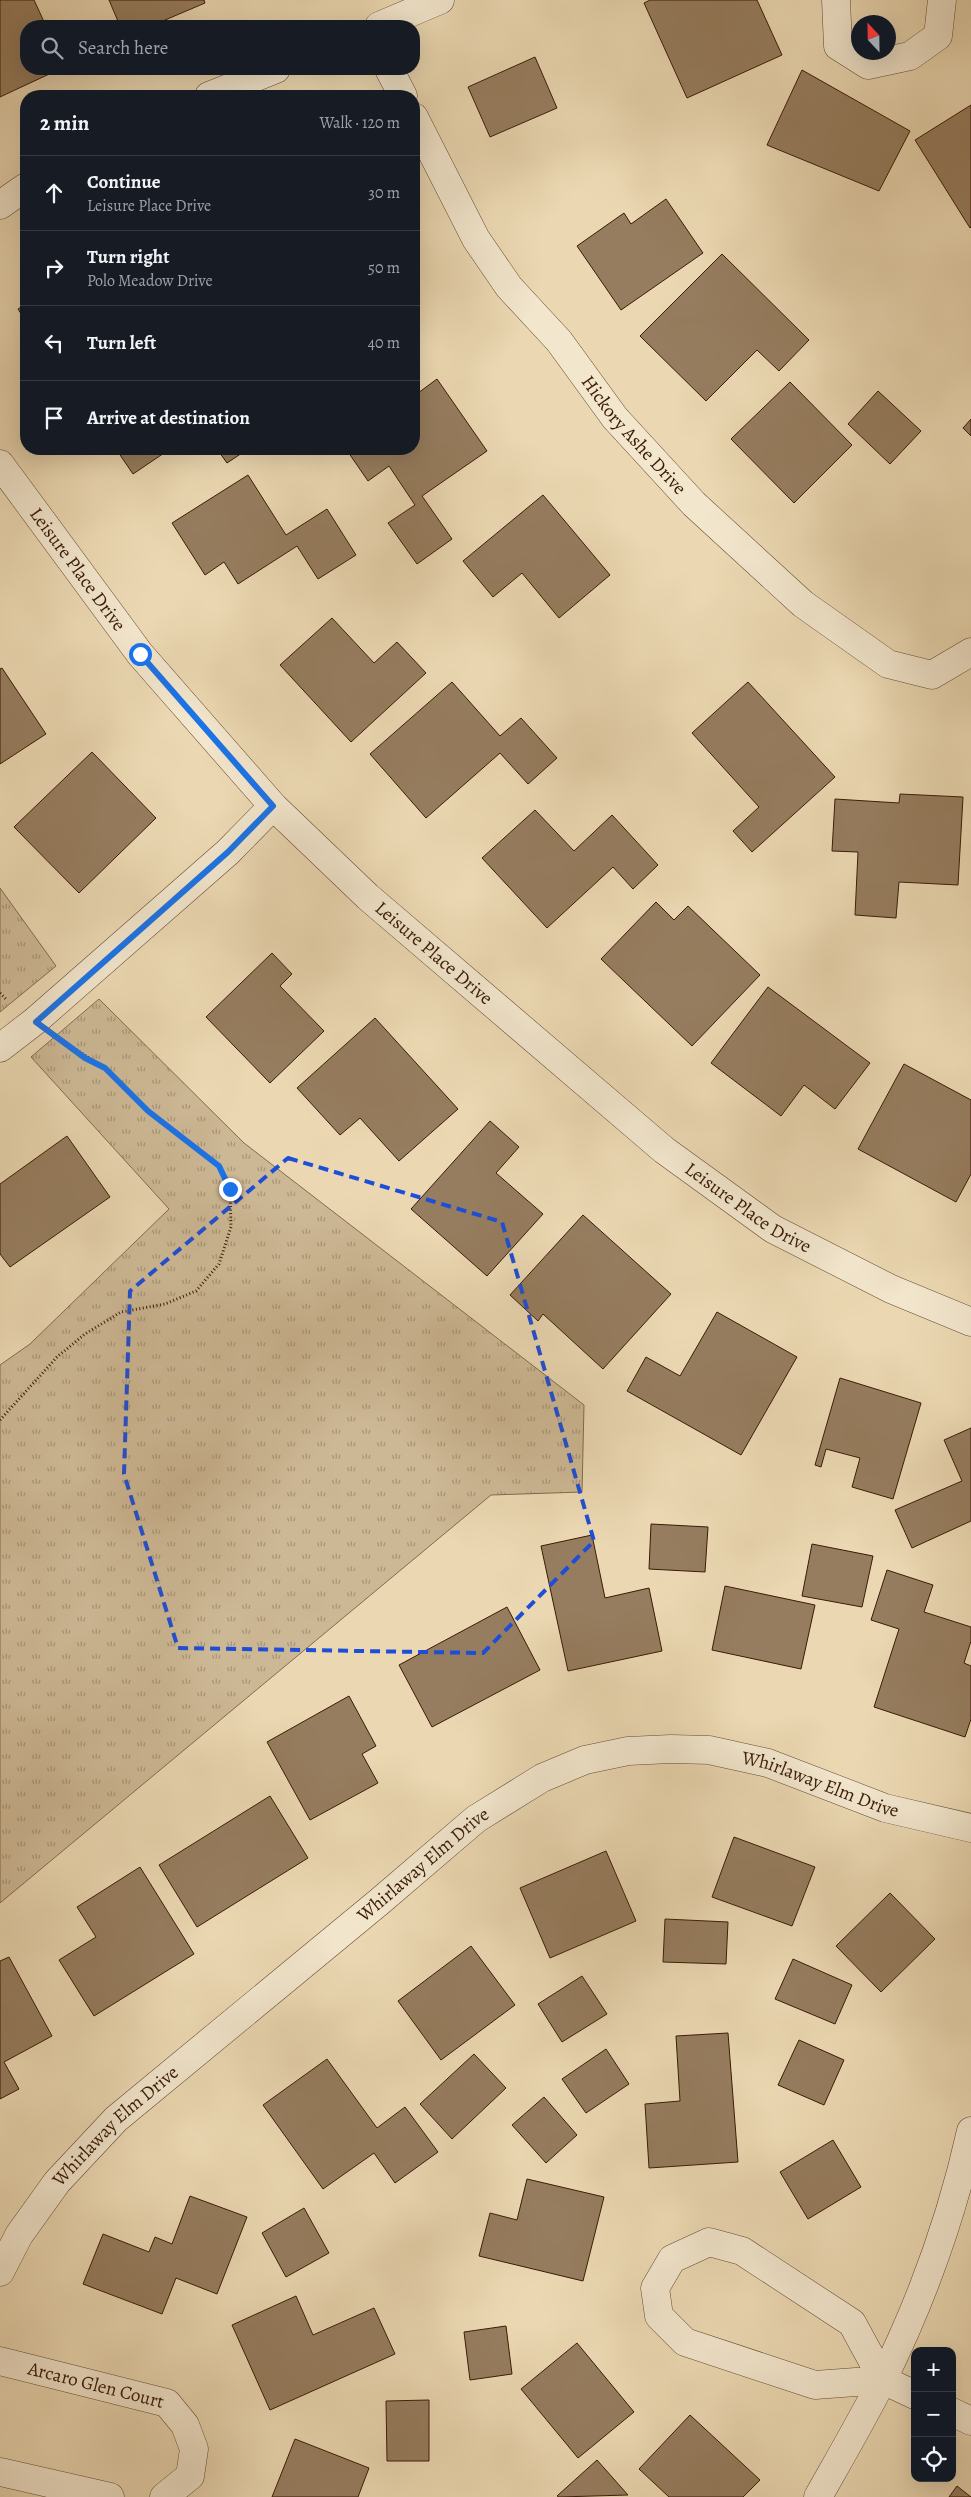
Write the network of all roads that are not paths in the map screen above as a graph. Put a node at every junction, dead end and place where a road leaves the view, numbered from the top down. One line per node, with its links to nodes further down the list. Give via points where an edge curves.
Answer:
1 (440, 0): 4 (street)
2 (836, 0): 3 (street, via 838,46 868,66 910,56 938,36)
3 (942, 0)
4 (393, 20)
5 (261, 75): 7 (street)
6 (392, 75): 8 (street)
7 (224, 90)
8 (400, 90)
9 (420, 129): 13 (street, Hickory Ashe Drive, via 476,240 509,287 559,341 614,418 694,504 803,604 888,664 932,675)
10 (20, 191): 11 (street)
11 (0, 205)
12 (0, 464): 14 (street, Leisure Place Drive, via 140,654)
13 (971, 652)
14 (273, 806): 15 (street, via 228,852 36,1022); 16 (street, Leisure Place Drive, via 368,897 664,1150 773,1229 891,1289)
15 (0, 1048)
16 (971, 1322)
17 (971, 1828): 19 (street, Whirlaway Elm Drive, via 885,1808 768,1762 709,1750 628,1751 585,1760 542,1778 476,1819 116,2119 57,2182 20,2235)
18 (971, 2131): 21 (street, via 961,2174 927,2278)
19 (0, 2272)
20 (0, 2361): 27 (street, Arcaro Glen Court, via 166,2403 185,2425 194,2449 190,2476)
21 (882, 2380): 21 (street, via 852,2323 742,2252 709,2242 672,2259 655,2288 659,2316 686,2342 815,2386); 22 (street); 28 (street)
22 (911, 2393)
23 (956, 2414): 24 (street)
24 (971, 2421)
25 (0, 2472): 26 (street)
26 (110, 2497)
27 (164, 2497)
28 (818, 2497)

